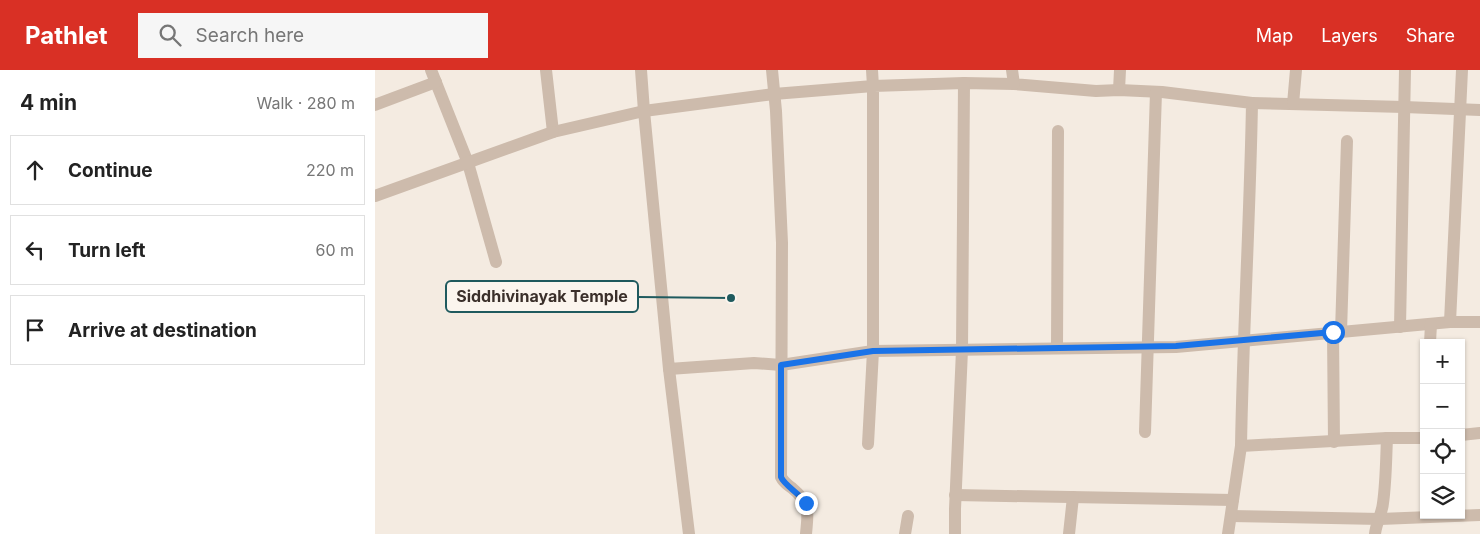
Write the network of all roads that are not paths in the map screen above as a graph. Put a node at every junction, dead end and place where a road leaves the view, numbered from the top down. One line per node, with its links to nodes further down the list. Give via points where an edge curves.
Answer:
1 (431, 70): 11 (street)
2 (546, 70): 26 (street)
3 (641, 70): 23 (street)
4 (772, 70): 17 (street)
5 (872, 70): 14 (street)
6 (1012, 70): 13 (street)
7 (1120, 70): 15 (street)
8 (1296, 70): 19 (street)
9 (1405, 70): 21 (street)
10 (1461, 70): 22 (street)
11 (436, 82): 20 (street); 28 (street)
12 (964, 83): 13 (street); 14 (street); 40 (street)
13 (1013, 84): 15 (street)
14 (873, 86): 17 (street); 41 (street)
15 (1119, 90): 16 (street)
16 (1156, 92): 18 (street); 38 (street)
17 (774, 94): 23 (street); 42 (street, via 782,243)
18 (1252, 103): 19 (street); 37 (street)
19 (1293, 104): 21 (street)
20 (375, 105)
21 (1404, 106): 22 (street); 34 (street)
22 (1460, 109): 24 (street); 31 (street)
23 (644, 110): 26 (street); 43 (street)
24 (1480, 110)
25 (1058, 131): 39 (street)
26 (553, 132): 28 (street)
27 (1347, 141): 35 (street)
28 (468, 163): 29 (street); 30 (street)
29 (375, 196)
30 (496, 262)
31 (1450, 322): 32 (street); 33 (street)
32 (1480, 322)
33 (1431, 324): 34 (street); 36 (street)
34 (1400, 326): 35 (street)
35 (1337, 332): 37 (street); 49 (street)
36 (1430, 339)
37 (1243, 340): 38 (street); 51 (street)
38 (1148, 347): 39 (street); 44 (street)
39 (1057, 348): 40 (street)
40 (962, 350): 41 (street); 52 (street)
41 (873, 351): 42 (street); 50 (street)
42 (781, 365): 43 (street, via 754,363); 60 (street, via 781,477 806,503)
43 (669, 369): 59 (street)
44 (1145, 432)
45 (1480, 433): 46 (street)
46 (1465, 435)
47 (1387, 438): 48 (street); 49 (street); 58 (street)
48 (1420, 438)
49 (1334, 442): 51 (street)
50 (868, 444)
51 (1241, 446): 54 (street)
52 (955, 495): 53 (street); 62 (street)
53 (1073, 497): 54 (street); 63 (street)
54 (1233, 500): 57 (street)
55 (1480, 515): 58 (street)
56 (908, 516): 61 (street)
57 (1231, 516): 58 (street); 64 (street)
58 (1380, 519): 65 (street)
59 (689, 534)
60 (805, 534)
61 (905, 534)
62 (955, 534)
63 (1069, 534)
64 (1229, 534)
65 (1375, 534)

